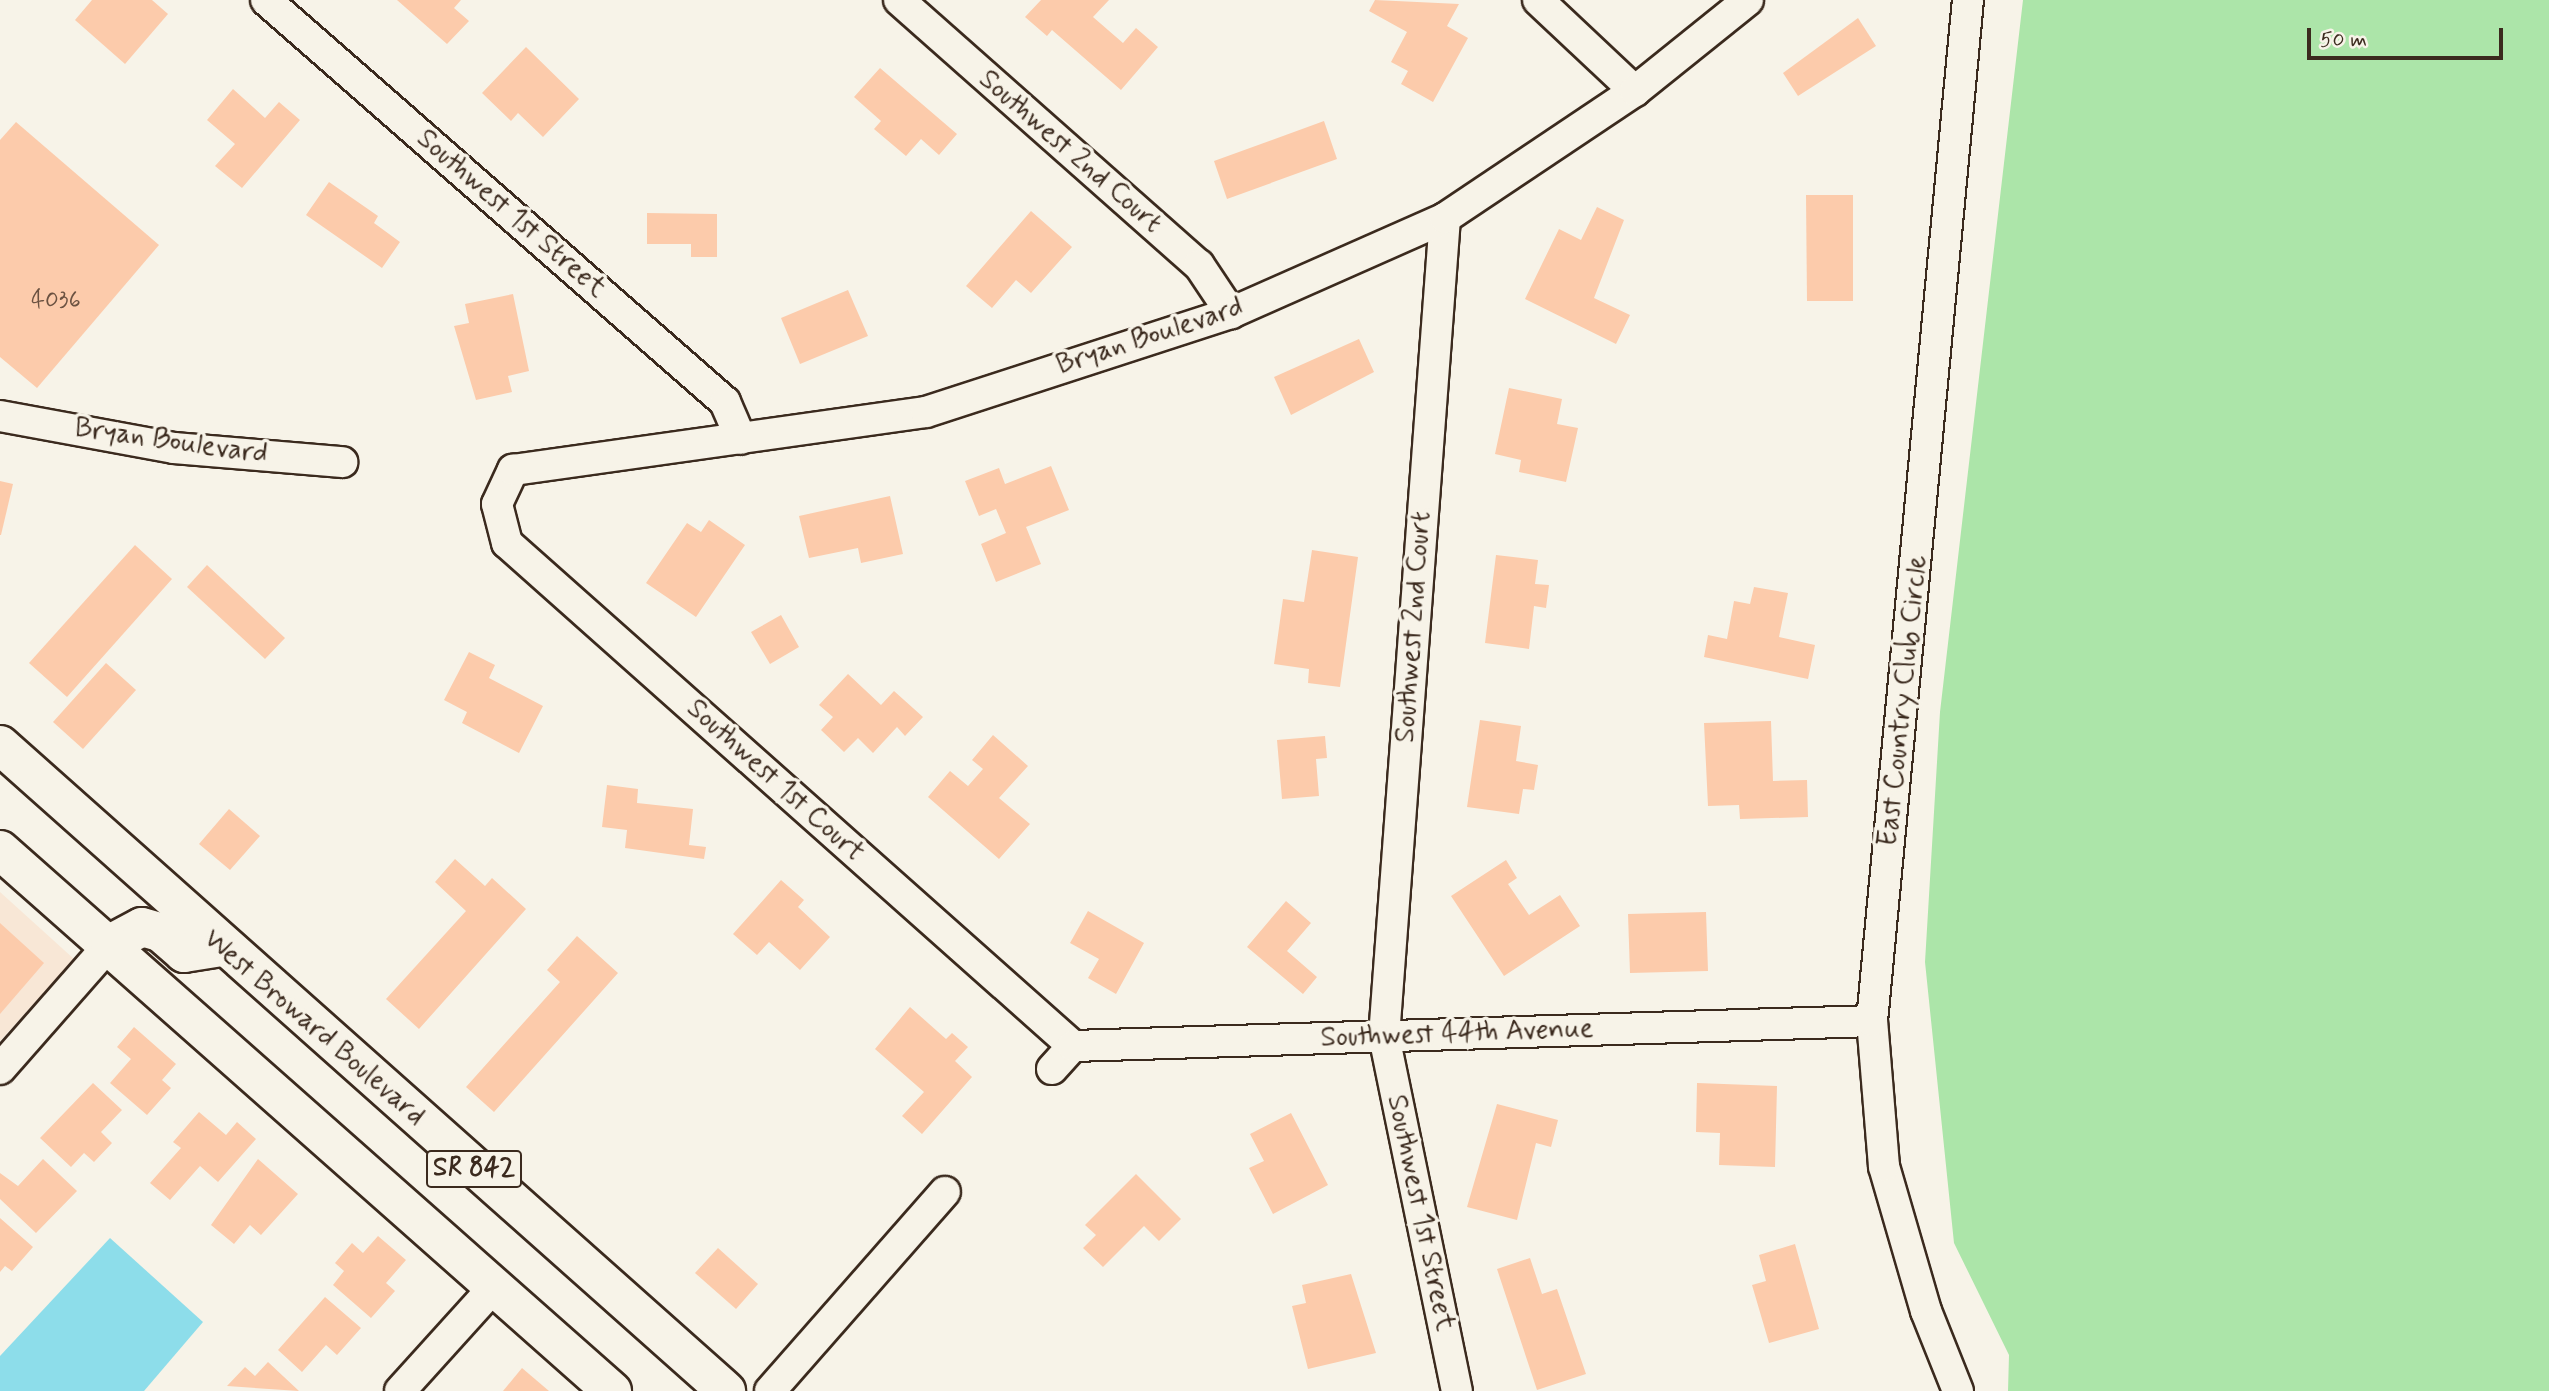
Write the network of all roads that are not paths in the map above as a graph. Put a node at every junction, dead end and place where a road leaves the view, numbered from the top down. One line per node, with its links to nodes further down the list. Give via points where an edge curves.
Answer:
1 (267, 0): 10 (street, Southwest 1st Street, via 725,402)
2 (899, 0): 8 (street, Southwest 2nd Court, via 1199,265)
3 (1538, 0): 6 (street)
4 (1748, 0): 6 (street, Bryan Boulevard)
5 (1968, 0): 17 (street, East Country Club Circle)
6 (1635, 91): 7 (street, Bryan Boulevard)
7 (1444, 218): 8 (street, Bryan Boulevard); 18 (street, Southwest 2nd Court)
8 (1231, 313): 10 (street, Bryan Boulevard, via 926,412)
9 (0, 416): 11 (street, Bryan Boulevard, via 174,448)
10 (741, 439): 12 (street, Bryan Boulevard, via 513,470)
11 (342, 462)
12 (497, 504): 19 (street, Southwest 1st Court, via 507,543)
13 (0, 745): 16 (main road, West Broward Boulevard / SR 842)
14 (0, 850): 15 (main road, SR 842)
15 (110, 944): 16 (main road, via 142,927 160,932 184,953); 20 (street); 23 (main road, SR 842)
16 (222, 947): 26 (main road, West Broward Boulevard / SR 842)
17 (1872, 1021): 18 (street, Southwest 44th Avenue); 29 (street, East Country Club Circle, via 1884,1166 1926,1311)
18 (1384, 1036): 19 (street, Southwest 44th Avenue); 28 (street, Southwest 1st Street)
19 (1073, 1046): 21 (street)
20 (0, 1069)
21 (1052, 1069)
22 (945, 1192): 27 (street)
23 (494, 1287): 24 (street); 25 (main road, SR 842)
24 (400, 1391)
25 (612, 1391)
26 (726, 1391)
27 (770, 1391)
28 (1457, 1391)
29 (1958, 1391)

